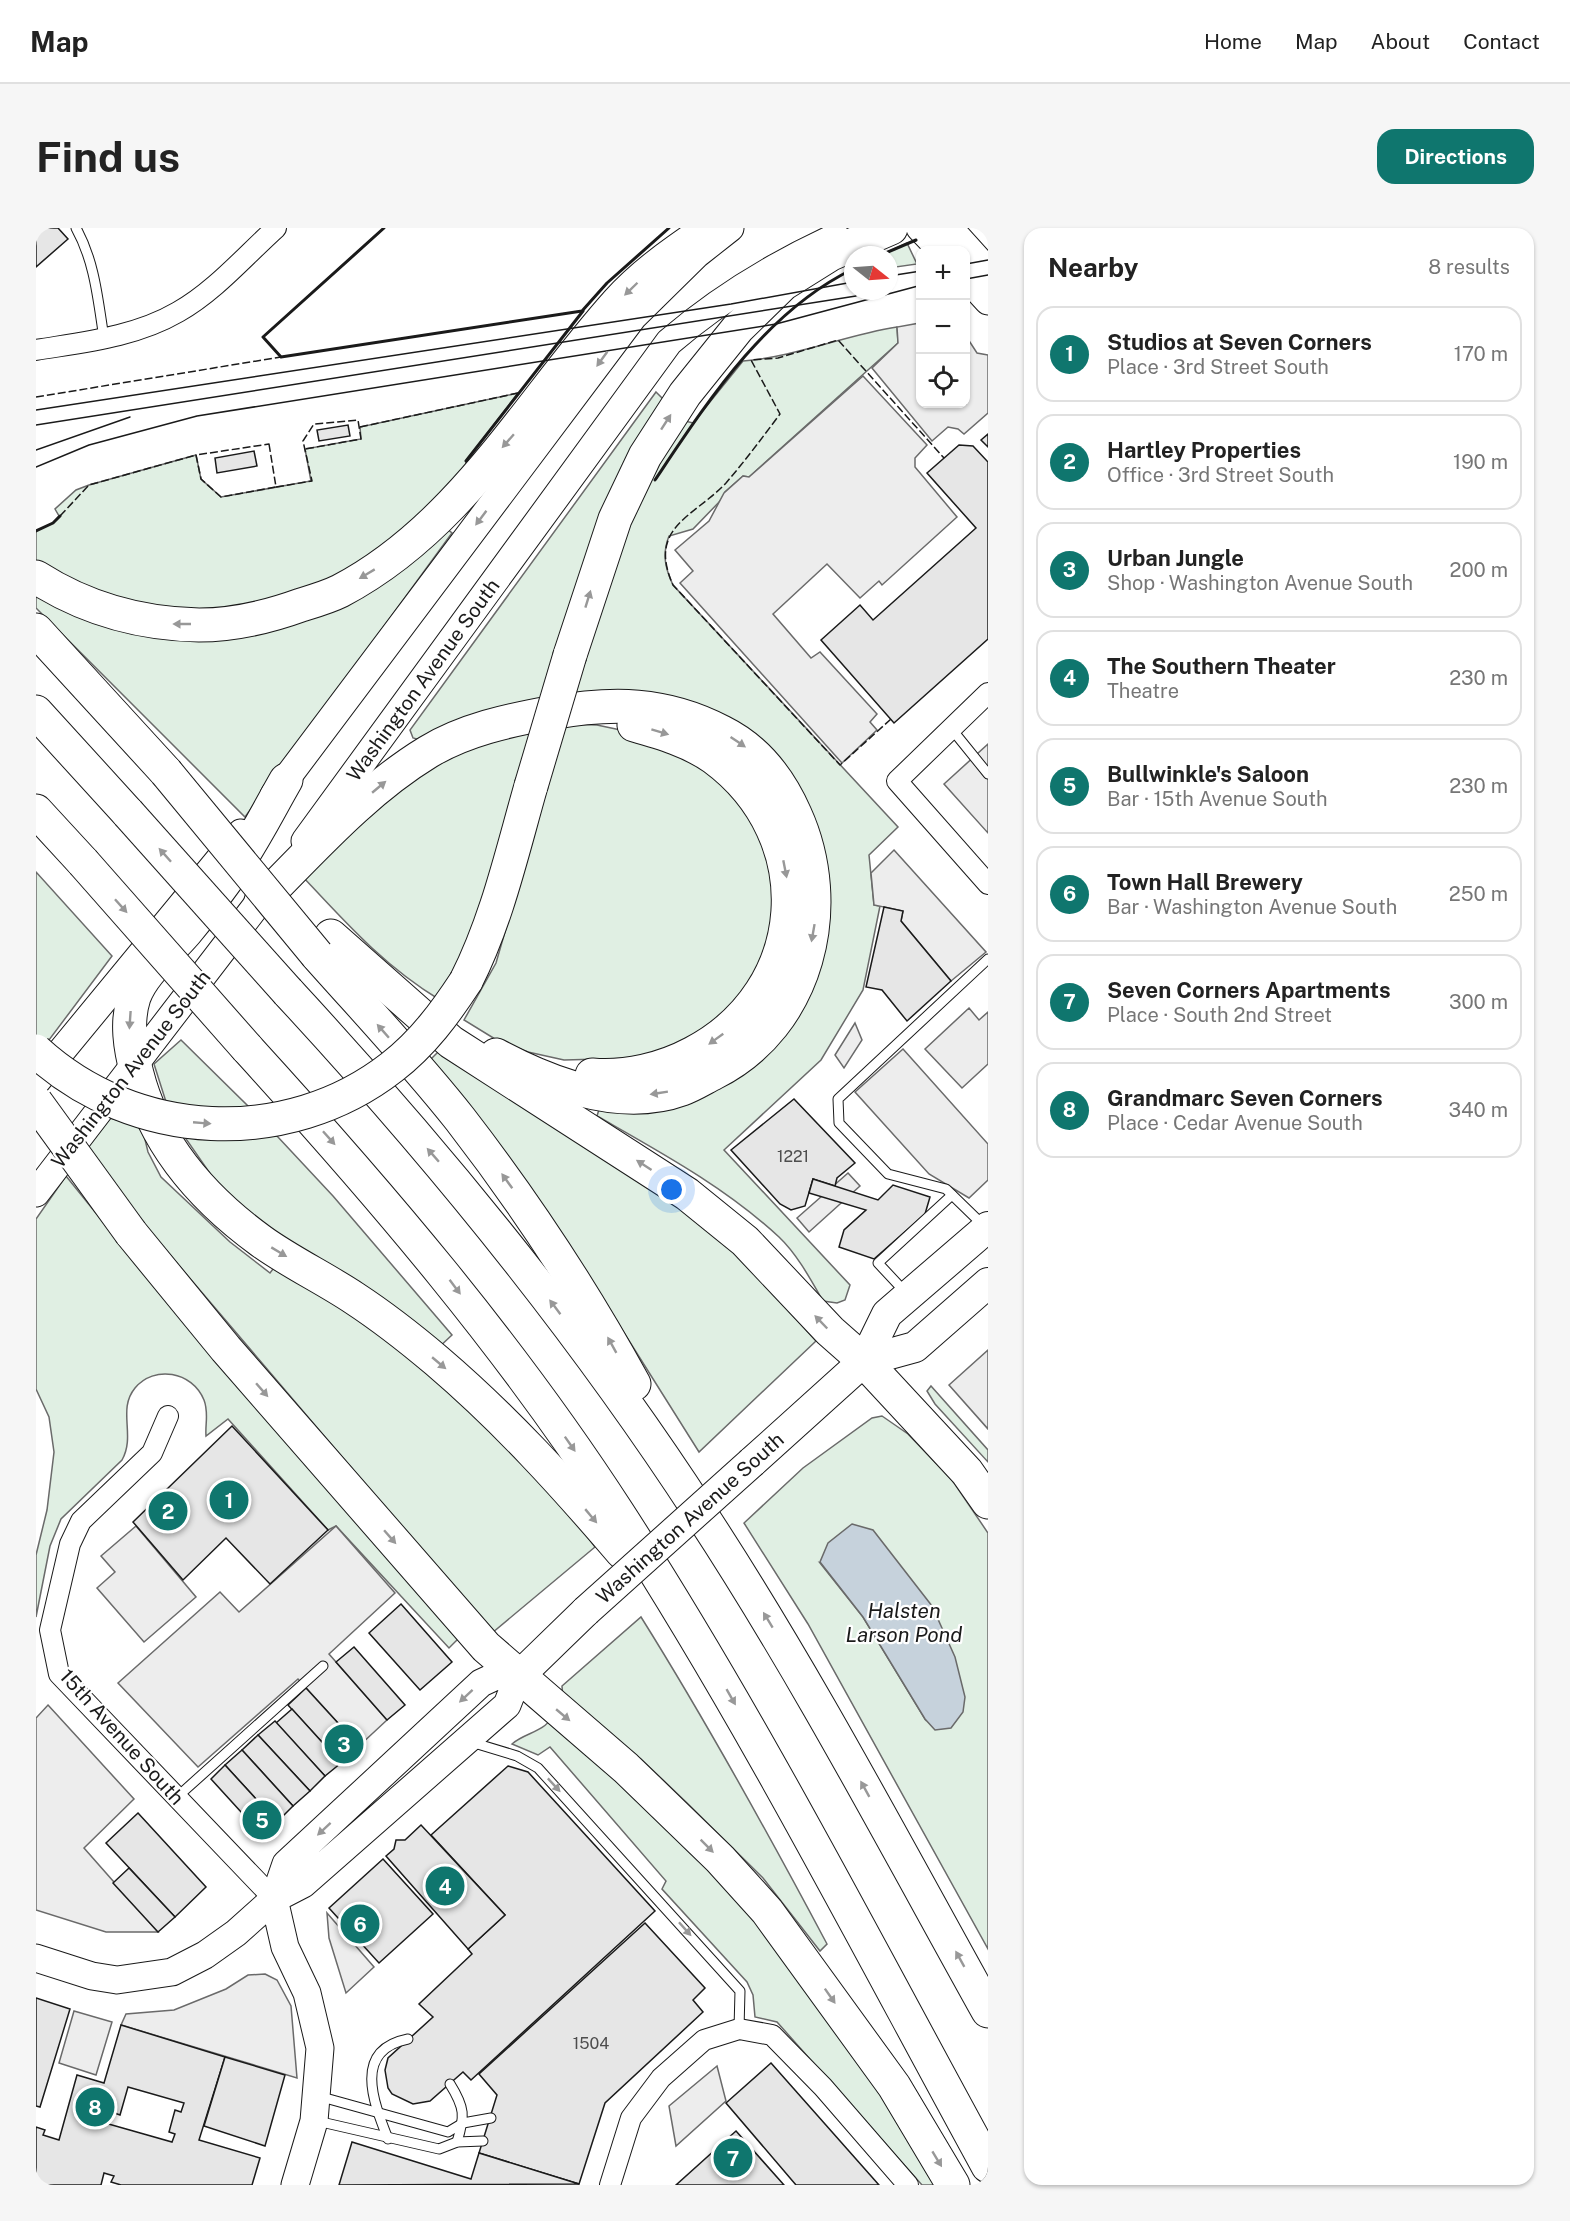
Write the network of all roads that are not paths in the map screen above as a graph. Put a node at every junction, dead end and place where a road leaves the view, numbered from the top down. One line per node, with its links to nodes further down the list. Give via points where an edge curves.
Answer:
1 (76, 228): 11 (lane, via 85,244 97,288)
2 (276, 228): 11 (street, via 191,304 147,327)
3 (710, 228): 13 (highway, one-way to 13, via 649,272 619,301 517,430 427,528 384,564 338,592 229,625 168,624 114,614 57,591)
4 (730, 228): 19 (main road, one-way to 19, via 697,254 633,317)
5 (860, 228): 22 (main road, Washington Avenue South, via 798,254 704,312 669,342)
6 (891, 228): 26 (highway, one-way to 6, bridge, via 101,1096 142,1112 201,1124 243,1124 270,1121 327,1105 376,1078 423,1038 466,981 492,918 615,519 645,456 685,394 738,328 783,284 831,254)
7 (937, 234): 8 (main road)
8 (988, 271)
9 (970, 282): 10 (main road)
10 (988, 302)
11 (104, 339): 12 (street)
12 (36, 350)
13 (36, 577)
14 (36, 630): 23 (highway, bridge)
15 (988, 693): 17 (street)
16 (36, 712): 38 (highway, one-way to 16, bridge, via 610,1381 505,1243 352,1062)
17 (950, 728): 18 (lane); 21 (street, via 897,781)
18 (988, 774)
19 (286, 780): 27 (highway, one-way to 27, via 229,877 140,984 129,1027); 28 (main road)
20 (36, 811): 39 (highway, one-way to 39, bridge, via 433,1259 527,1382 616,1511)
21 (988, 884)
22 (261, 901): 25 (highway, one-way to 25, via 350,812 429,751 487,726 541,714 614,718 667,734 714,759 755,799 780,848 789,899 788,925 775,967 751,1008 728,1030 681,1059 650,1070 601,1076 552,1072 496,1055); 27 (main road, Washington Avenue South)
23 (324, 945): 25 (highway); 38 (highway, one-way to 23, via 605,1331 526,1209)
24 (988, 959): 31 (lane, via 838,1099 839,1123 888,1174 946,1189)
25 (412, 1009): 35 (highway, one-way to 25, via 830,1331 745,1241 703,1206 477,1061)
26 (36, 1051)
27 (135, 1067): 30 (main road, Washington Avenue South); 39 (highway, one-way to 39, via 158,1132 192,1180 262,1242 364,1305 478,1397 582,1505)
28 (36, 1082)
29 (36, 1102): 41 (highway, one-way to 41, bridge, via 131,1233 226,1349 486,1647)
30 (36, 1192)
31 (952, 1195): 32 (lane); 34 (lane, via 878,1263)
32 (987, 1228): 34 (main road, Washington Avenue South)
33 (988, 1282): 35 (main road, Washington Avenue South, via 915,1347)
34 (909, 1296): 35 (main road, Washington Avenue South, via 887,1314)
35 (864, 1361): 37 (highway, via 967,1472); 41 (main road, Washington Avenue South, bridge)
36 (168, 1416): 43 (street, 15th Avenue South, via 152,1453 81,1521 70,1544 50,1630 59,1674)
37 (988, 1502)
38 (732, 1562): 46 (highway, one-way to 38, via 800,1675)
39 (711, 1664): 57 (highway, one-way to 57)
40 (323, 1666): 43 (lane)
41 (518, 1677): 42 (main road, Washington Avenue South, via 507,1705); 44 (main road, one-way to 44, via 496,1676 481,1683 286,1864); 61 (highway, one-way to 61, via 666,1805 767,1911 894,2086)
42 (466, 1741): 44 (main road, Washington Avenue South, via 303,1884); 47 (lane, one-way to 47, via 517,1756 538,1768 740,1991)
43 (176, 1798): 44 (street, 15th Avenue South)
44 (274, 1899): 45 (main road, via 236,1933 172,1972 117,1980); 50 (main road, via 285,1947 307,1993 320,2048)
45 (36, 1958)
46 (988, 2011)
47 (740, 2030): 59 (street, via 704,2040 661,2078 631,2118); 60 (street, via 772,2034 823,2086)
48 (408, 2039): 51 (lane, via 392,2042 378,2053 371,2072)
49 (450, 2084): 53 (lane, via 463,2107)
50 (316, 2108): 51 (lane); 54 (lane); 58 (main road)
51 (378, 2112): 53 (lane, via 448,2132); 54 (lane)
52 (491, 2118): 53 (lane)
53 (463, 2123): 56 (lane)
54 (388, 2139): 56 (lane, via 439,2150)
55 (483, 2141): 56 (lane)
56 (457, 2142)
57 (988, 2166)
58 (295, 2185)
59 (610, 2185)
60 (908, 2185)
61 (953, 2185)

